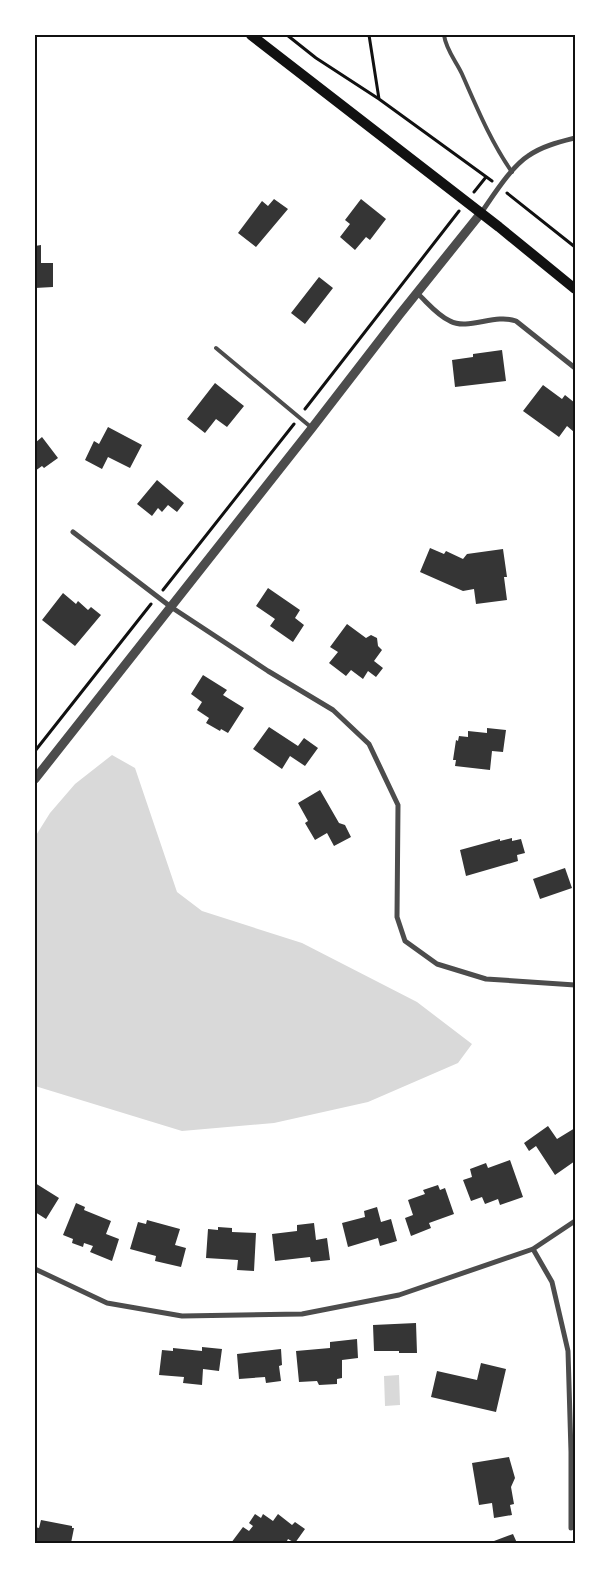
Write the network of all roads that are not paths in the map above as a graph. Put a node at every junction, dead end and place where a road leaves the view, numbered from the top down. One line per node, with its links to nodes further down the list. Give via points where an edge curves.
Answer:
1 (251, 35): 5 (main road)
2 (444, 35): 4 (lane, via 469,94)
3 (575, 138): 4 (street, via 527,156)
4 (512, 172): 5 (street)
5 (481, 213): 6 (main road); 7 (street)
6 (575, 289)
7 (418, 293): 9 (street, via 452,322 462,324 506,318 516,321); 10 (street)
8 (216, 348): 10 (lane)
9 (575, 368)
10 (312, 428): 12 (street)
11 (73, 532): 12 (street)
12 (171, 607): 13 (street); 14 (street, via 333,710 369,744 398,806 397,917 405,941 437,964 486,979)
13 (35, 779)
14 (575, 985)
15 (575, 1221): 16 (street)
16 (534, 1248): 17 (street, via 399,1295 302,1314 182,1316 108,1303); 18 (street, via 552,1282 568,1351)
17 (35, 1269)
18 (571, 1528)

